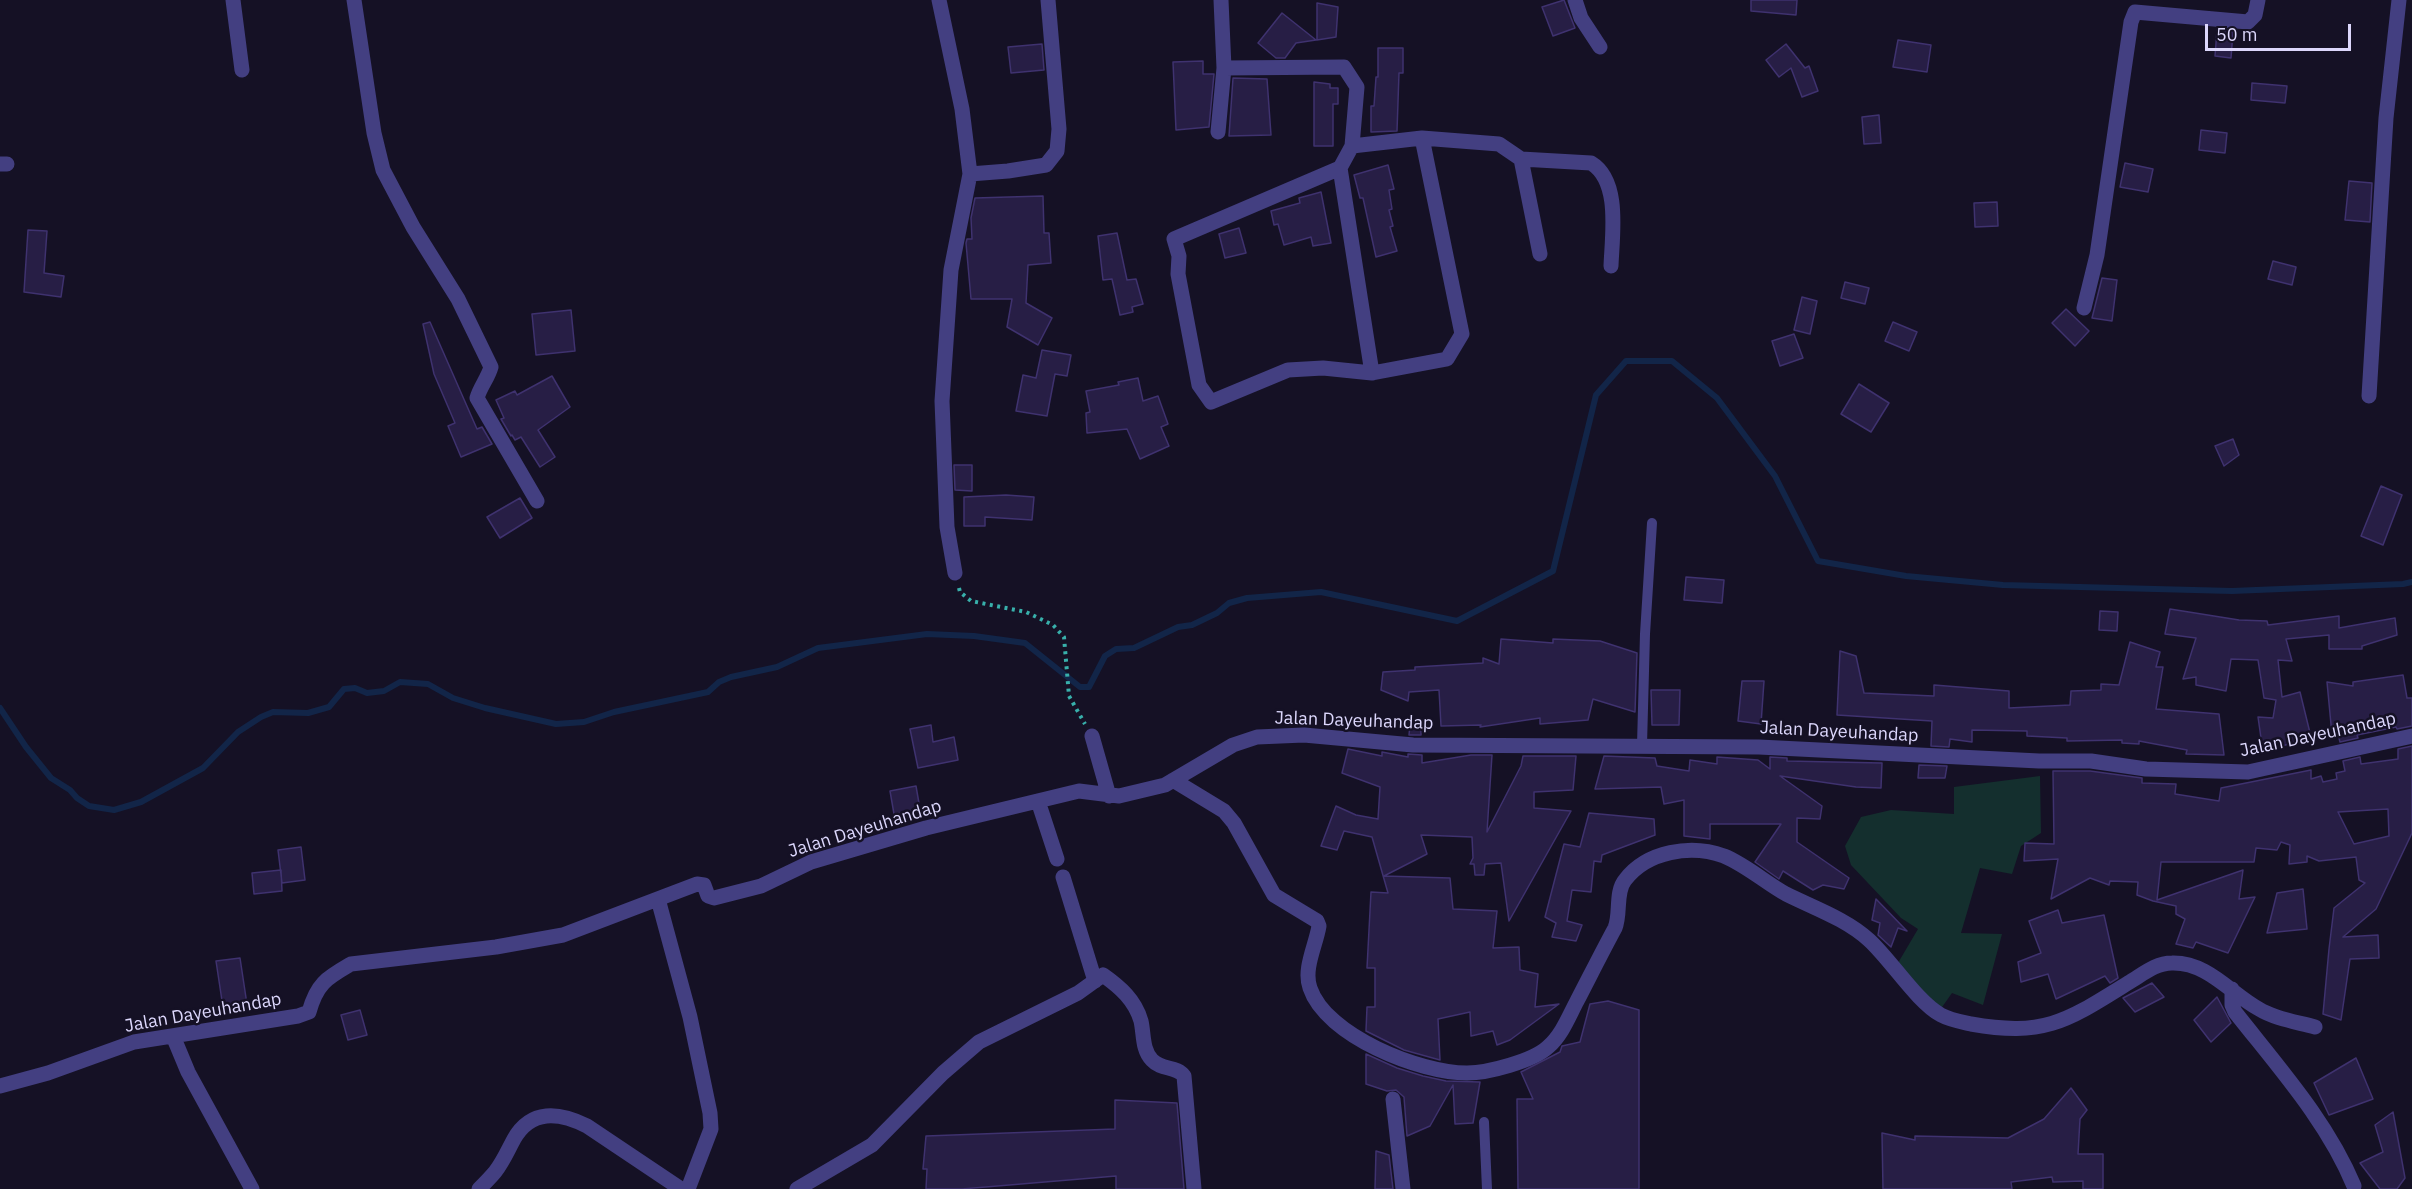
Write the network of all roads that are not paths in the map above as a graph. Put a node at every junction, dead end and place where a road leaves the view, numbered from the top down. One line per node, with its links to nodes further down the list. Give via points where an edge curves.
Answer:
1 (233, 0): 11 (street)
2 (354, 0): 23 (street, via 383,170 458,300 491,367 477,398)
3 (939, 0): 17 (street, via 962,109)
4 (1048, 0): 17 (street, via 1059,129 1057,151 1046,165)
5 (1221, 0): 10 (street)
6 (1575, 0): 9 (street, via 1581,18)
7 (2258, 0): 20 (street, via 2255,15 2248,22 2135,12 2097,255)
8 (2399, 0): 22 (street, via 2386,118)
9 (1600, 47)
10 (1224, 68): 12 (street); 14 (street, via 1344,67 1357,87)
11 (242, 70)
12 (1218, 132)
13 (1422, 138): 14 (street); 15 (street, via 1499,144); 21 (street, via 1462,334 1447,359)
14 (1352, 146): 16 (street)
15 (1521, 159): 18 (street); 19 (street, via 1591,163 1599,168 1614,209)
16 (1340, 168): 21 (street); 21 (street, via 1174,238 1178,274 1199,386 1211,402 1288,370 1323,368)
17 (970, 174): 25 (street, via 951,270 942,401 947,527)
18 (1540, 254)
19 (1611, 266)
20 (2084, 308)
21 (1372, 373)
22 (2369, 396)
23 (537, 501)
24 (1652, 523): 28 (lane)
25 (955, 573)
26 (1092, 736): 30 (street)
27 (2412, 736): 28 (street, Jalan Dayeuhandap, via 2248,772 2146,770 2091,761)
28 (1642, 745): 29 (street, Jalan Dayeuhandap, via 1413,745 1304,735 1257,737 1233,745)
29 (1169, 782): 30 (street, Jalan Dayeuhandap); 36 (street, via 1224,811 1274,895 1317,921 1308,983 1326,1011 1367,1043 1430,1068 1456,1073 1485,1072 1547,1048 1563,1028 1615,928 1623,884 1641,864 1671,853 1696,851 1726,857 1781,891 1846,923 1870,941 1943,1017 2008,1028 2041,1027 2076,1015 2155,967 2172,963 2190,966)
30 (1114, 796): 31 (street, Jalan Dayeuhandap, via 1079,792)
31 (1038, 801): 32 (street); 34 (street, Jalan Dayeuhandap, via 811,862 761,886 714,898 701,884)
32 (1057, 859)
33 (1063, 877): 35 (street)
34 (658, 899): 38 (street, Jalan Dayeuhandap, via 563,935 351,964 319,986 309,1012); 46 (street, via 690,1017 710,1113 711,1129)
35 (1095, 981): 47 (street, via 979,1042 872,1144); 48 (street, via 1103,975 1134,1003 1150,1058 1184,1076)
36 (2232, 989): 37 (street, via 2264,1012); 42 (street, via 2235,1012 2316,1115)
37 (2314, 1028)
38 (173, 1036): 39 (street, Jalan Dayeuhandap, via 134,1042); 43 (street)
39 (0, 1086)
40 (1393, 1099): 49 (street)
41 (1484, 1122): 50 (lane)
42 (2354, 1186)
43 (252, 1189)
44 (478, 1189): 45 (street, via 496,1172 526,1122 552,1116 571,1118 587,1126)
45 (681, 1189)
46 (688, 1189)
47 (797, 1189)
48 (1194, 1189)
49 (1403, 1189)
50 (1486, 1189)

